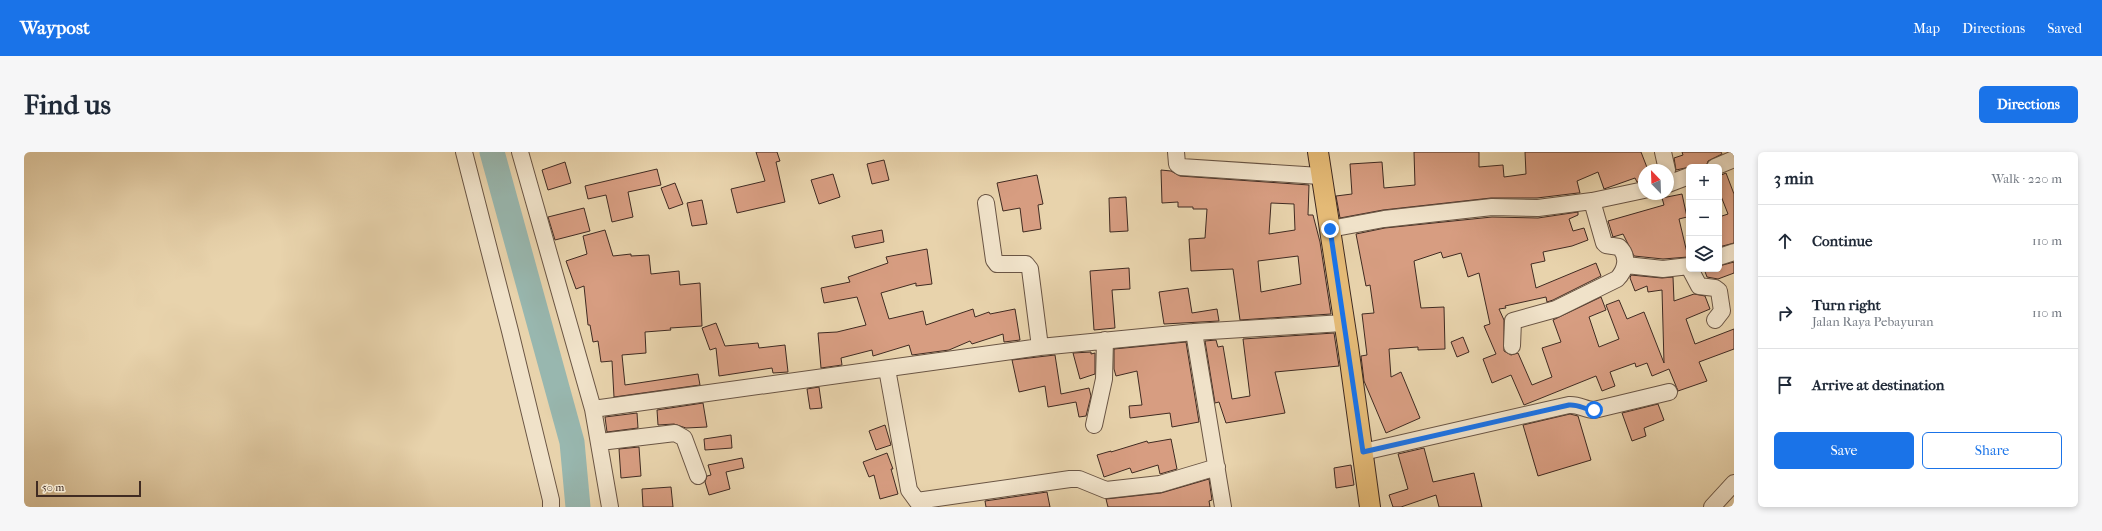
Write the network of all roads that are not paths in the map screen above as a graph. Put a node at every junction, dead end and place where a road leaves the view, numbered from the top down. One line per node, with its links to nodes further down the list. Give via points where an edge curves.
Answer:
1 (464, 152): 36 (street, via 510,331)
2 (520, 152): 29 (street)
3 (1176, 152): 9 (street, via 1177,164 1181,167)
4 (1318, 152): 9 (main road)
5 (1663, 152): 7 (street)
6 (1734, 159): 8 (street)
7 (1665, 164)
8 (1722, 164)
9 (1320, 176): 15 (main road)
10 (1686, 176): 11 (street)
11 (1674, 177)
12 (1638, 191): 13 (street)
13 (1592, 201): 15 (street, via 1538,208 1492,207 1384,219); 18 (street, via 1604,243 1622,249)
14 (986, 203): 26 (street, via 994,260 997,264 1026,264 1030,269)
15 (1330, 229): 22 (main road)
16 (1734, 252): 17 (street)
17 (1722, 256)
18 (1626, 265): 19 (street, via 1663,270); 25 (street, via 1623,274 1617,279 1556,309 1513,321)
19 (1686, 268)
20 (1692, 272): 21 (street, via 1699,286 1719,291 1722,311)
21 (1715, 320)
22 (1343, 323): 23 (street); 32 (main road)
23 (1194, 332): 24 (street); 33 (street)
24 (1105, 340): 26 (street); 30 (street, via 1104,379)
25 (1512, 346)
26 (1040, 347): 27 (street)
27 (887, 369): 29 (street); 33 (street, via 909,490 917,501 1070,479 1079,479 1106,490 1143,486 1167,482)
28 (1669, 392): 32 (street, via 1594,410 1577,404 1569,405)
29 (593, 409): 31 (street)
30 (1094, 425)
31 (600, 442): 34 (street, via 675,433 684,438); 37 (street)
32 (1363, 452): 39 (main road)
33 (1216, 467): 38 (street)
34 (698, 476)
35 (1734, 483): 40 (street)
36 (551, 507)
37 (610, 507)
38 (1223, 507)
39 (1370, 507)
40 (1712, 507)

